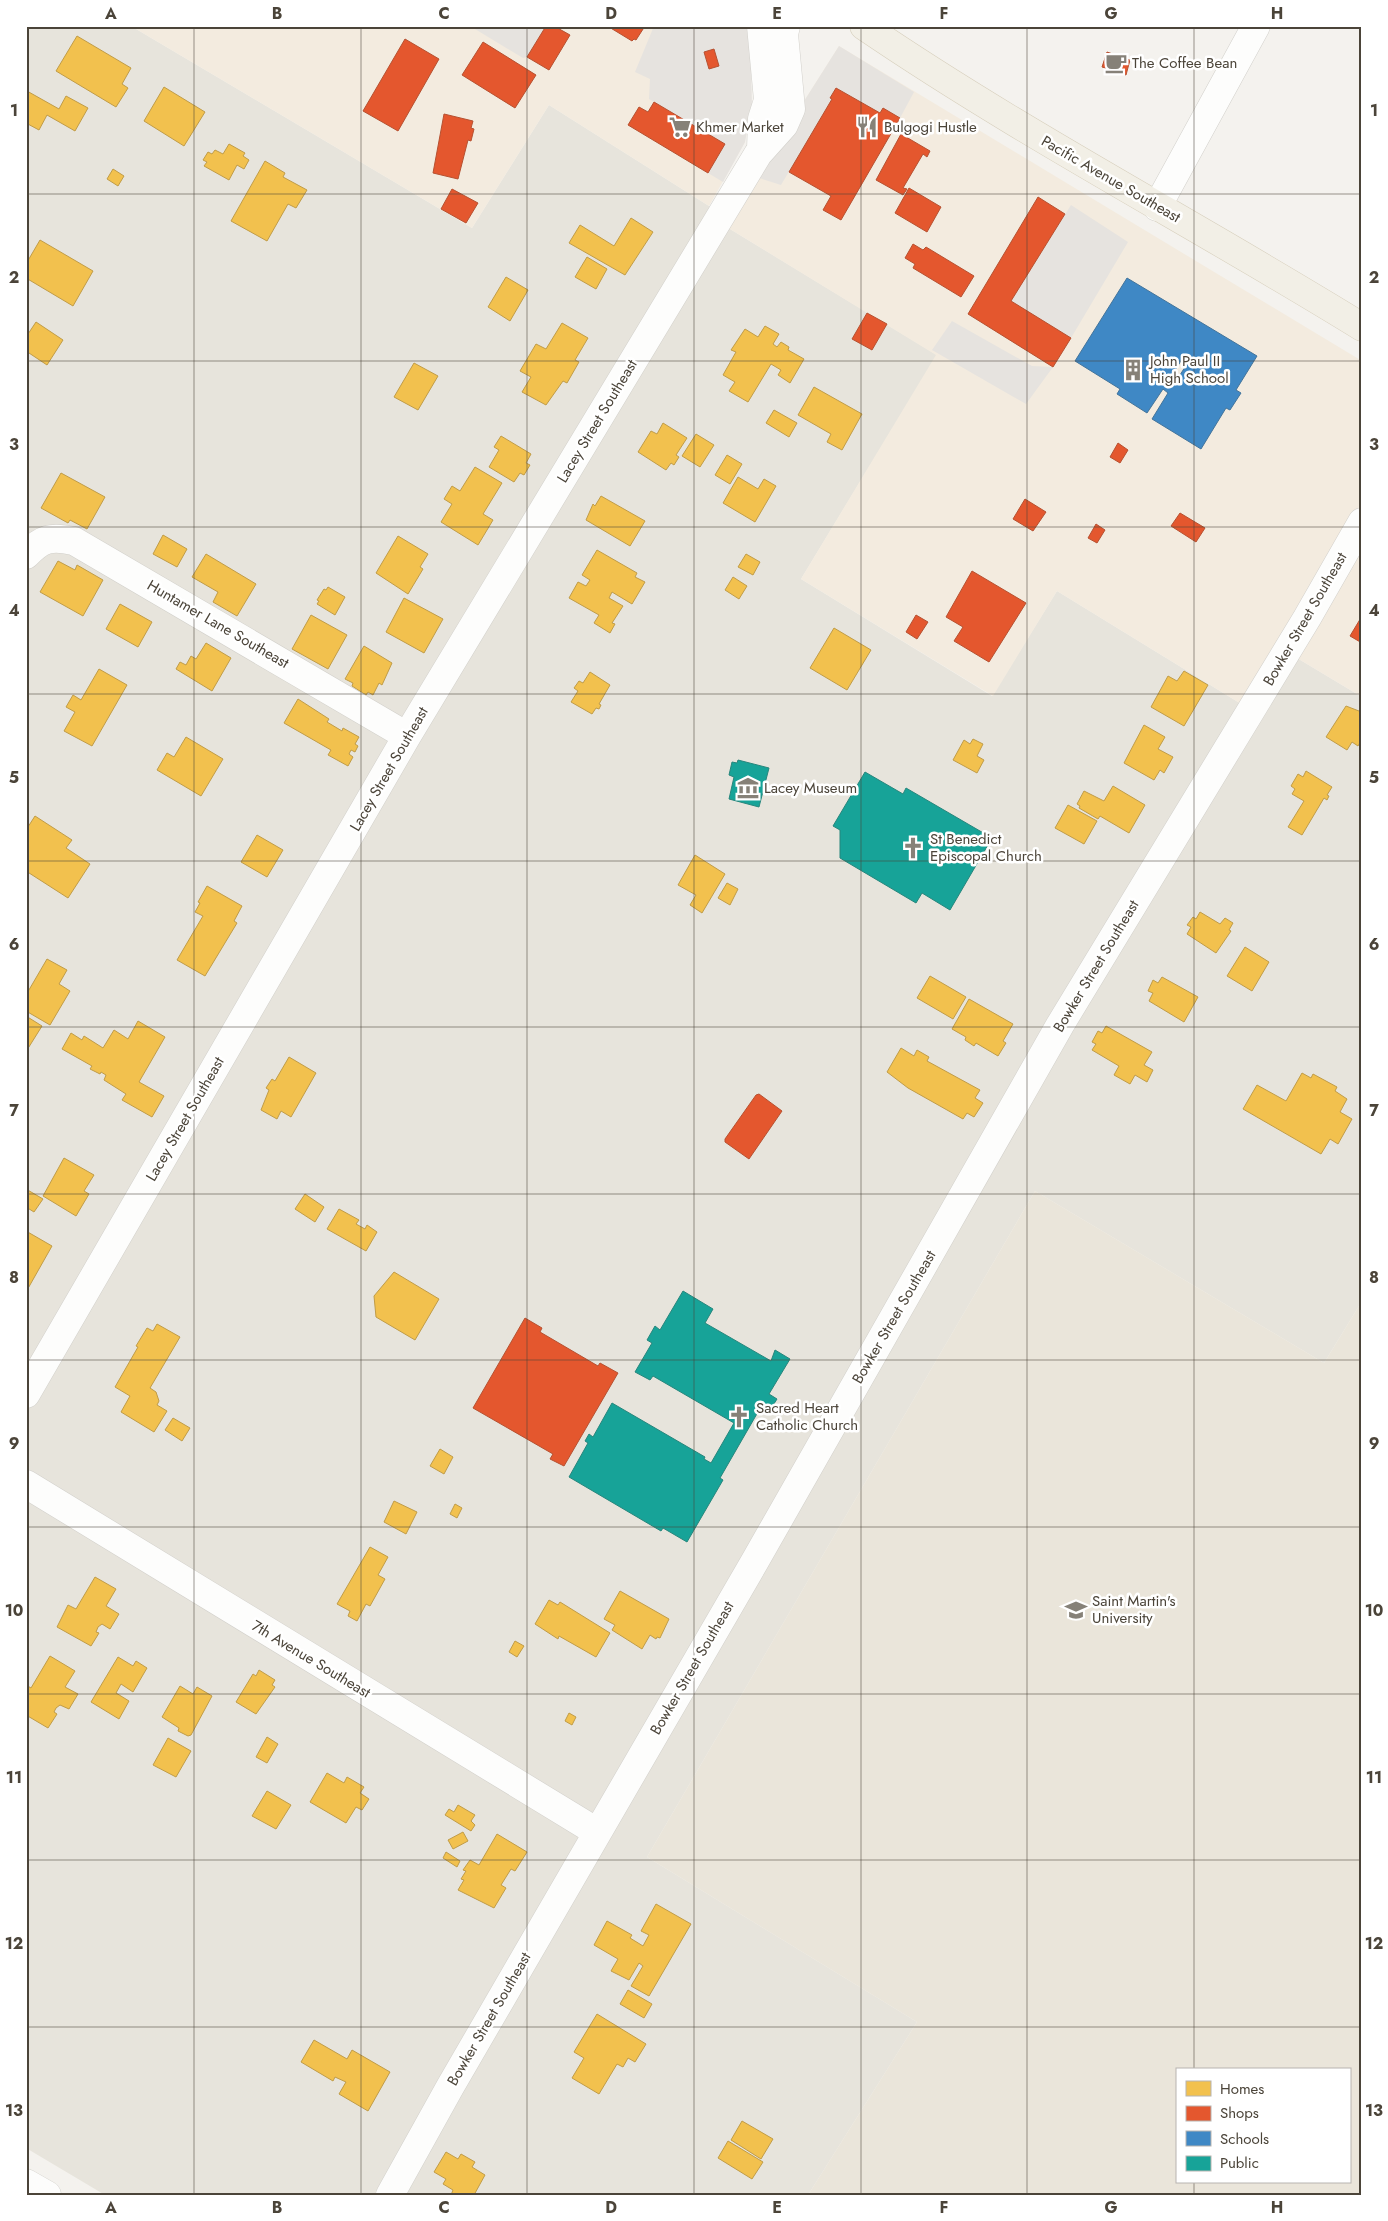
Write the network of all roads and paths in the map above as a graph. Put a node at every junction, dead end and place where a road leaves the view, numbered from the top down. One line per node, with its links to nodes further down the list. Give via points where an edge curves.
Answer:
1 (761, 26): 5 (street, Lacey Street Southeast, via 768,100 762,119)
2 (786, 26): 5 (street, Lacey Street Southeast, via 785,54 791,109 784,126)
3 (864, 26): 6 (main road, Pacific Avenue Southeast, via 934,73)
4 (1256, 26): 6 (street)
5 (761, 149): 10 (street, Lacey Street Southeast)
6 (1158, 207): 7 (main road, Pacific Avenue Southeast)
7 (1362, 327)
8 (1362, 522): 13 (street, Bowker Street Southeast, via 1308,618 1060,1025)
9 (26, 555): 10 (street, Huntamer Lane Southeast, via 38,543 57,537 74,540)
10 (408, 736): 11 (street, Lacey Street Southeast)
11 (26, 1394)
12 (26, 1484): 13 (street, 7th Avenue Southeast)
13 (597, 1832): 16 (street, Bowker Street Southeast)
14 (26, 2183): 15 (street)
15 (47, 2195)
16 (390, 2195)

